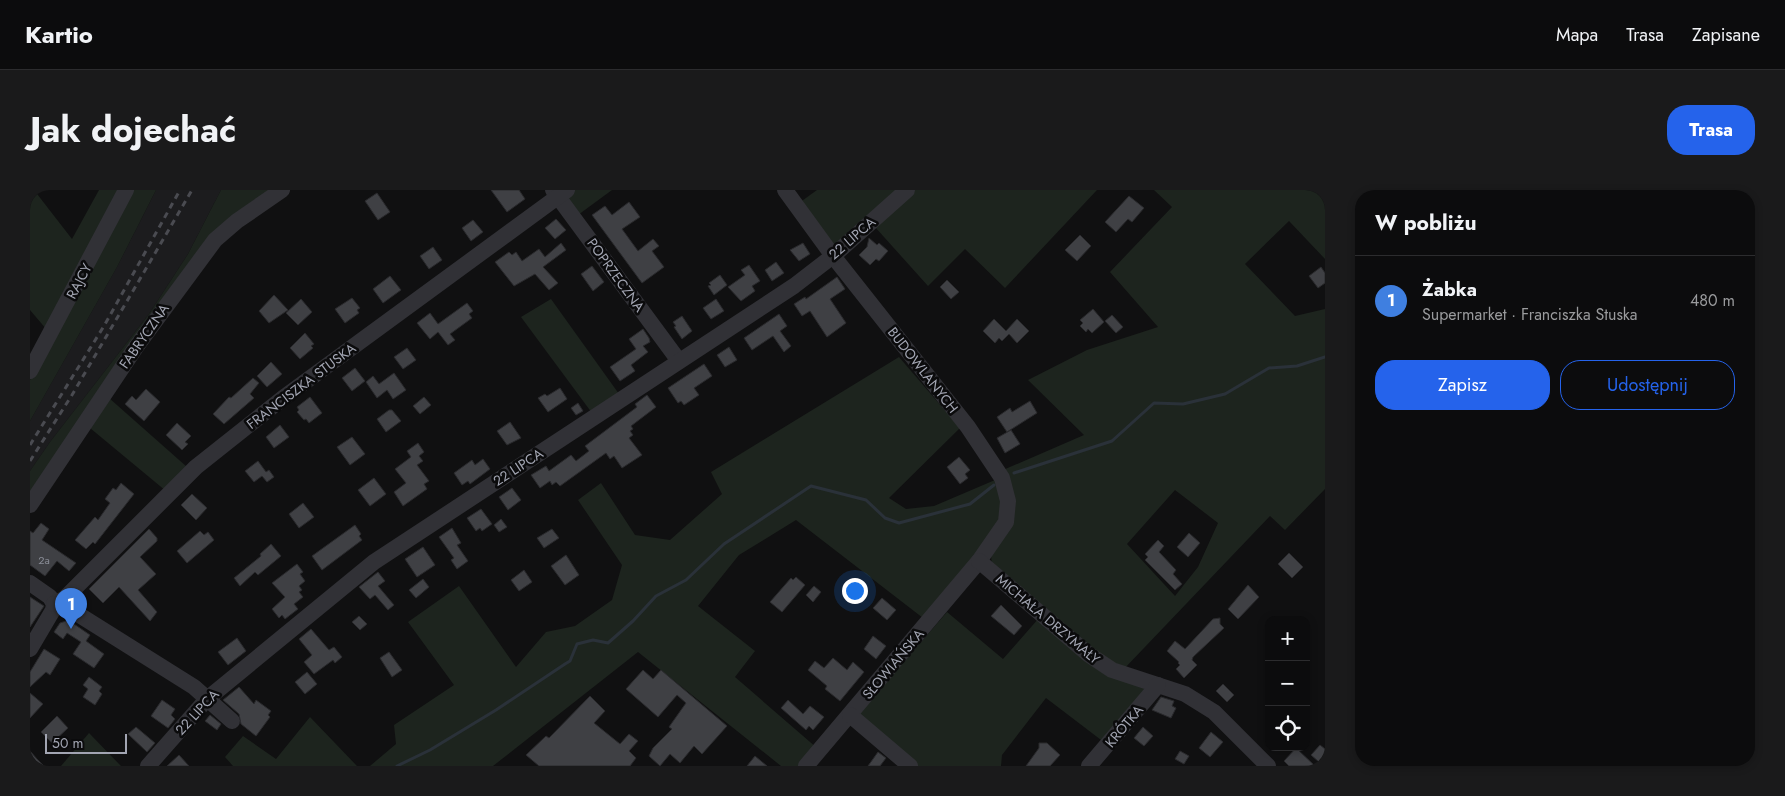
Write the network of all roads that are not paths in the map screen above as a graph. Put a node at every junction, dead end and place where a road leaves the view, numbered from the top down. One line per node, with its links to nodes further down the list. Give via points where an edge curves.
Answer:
1 (126, 190): 8 (street, RAJCY)
2 (282, 190): 9 (street, FABRYCZNA, via 236,221 215,240 136,347)
3 (785, 190): 6 (street, BUDOWLANYCH)
4 (907, 190): 6 (street, 22 LIPCA)
5 (559, 192): 7 (street, POPRZECZNA); 12 (street, FRANCISZKA STUSKA, via 196,467 64,599)
6 (833, 256): 7 (street, 22 LIPCA, via 794,286); 10 (street, BUDOWLANYCH, via 968,427 1002,478 1008,501 1006,522)
7 (679, 360): 15 (street, 22 LIPCA, via 374,562)
8 (30, 371)
9 (30, 506)
10 (979, 561): 14 (street, MICHAŁA DRZYMAŁY, via 1088,654 1112,670); 16 (street, SŁOWIAŃSKA)
11 (30, 583): 12 (street, via 50,597)
12 (54, 604): 13 (street); 15 (street, via 66,606 194,687)
13 (30, 649)
14 (1158, 685): 21 (street, KRÓTKA); 22 (street, MICHAŁA DRZYMAŁY, via 1185,694 1214,712)
15 (207, 699): 17 (street); 18 (street, 22 LIPCA)
16 (850, 715): 19 (street, SŁOWIAŃSKA); 20 (street)
17 (232, 721)
18 (148, 766)
19 (806, 766)
20 (910, 766)
21 (1089, 766)
22 (1268, 766)

